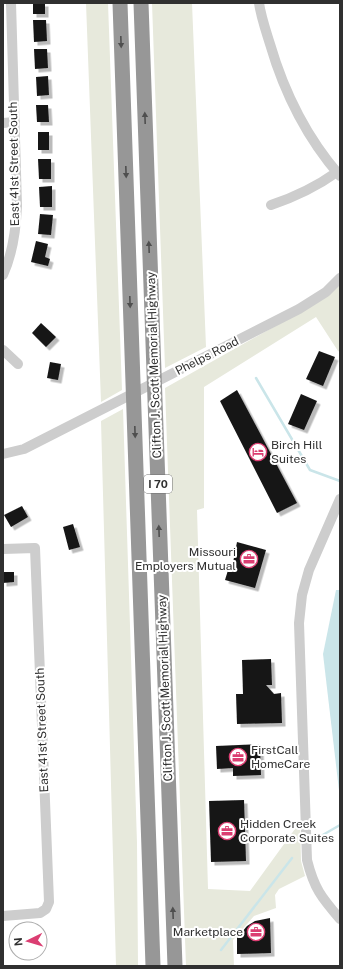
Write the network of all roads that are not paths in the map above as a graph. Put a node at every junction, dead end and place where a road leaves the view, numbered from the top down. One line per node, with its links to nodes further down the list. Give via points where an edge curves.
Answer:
1 (11, 3): 5 (street, East 41st Street South)
2 (120, 3): 18 (highway, Clifton J. Scott Memorial Highway / I 70, one-way to 18)
3 (141, 3): 19 (highway, Clifton J. Scott Memorial Highway / I 70, one-way to 3)
4 (259, 3): 7 (street, via 278,72 291,100 320,150)
5 (14, 122): 6 (street); 9 (street, East 41st Street South, via 16,226 12,249)
6 (3, 123)
7 (339, 174): 8 (street)
8 (271, 205)
9 (3, 275)
10 (340, 278): 13 (street, Phelps Road, via 326,292 299,309 24,449)
11 (3, 350): 12 (street)
12 (18, 364)
13 (3, 454)
14 (340, 499): 17 (street, via 308,570 298,623 307,860 317,890)
15 (3, 549): 16 (street, East 41st Street South, via 35,548 48,902 44,911)
16 (3, 916)
17 (340, 919)
18 (153, 966)
19 (174, 966)

